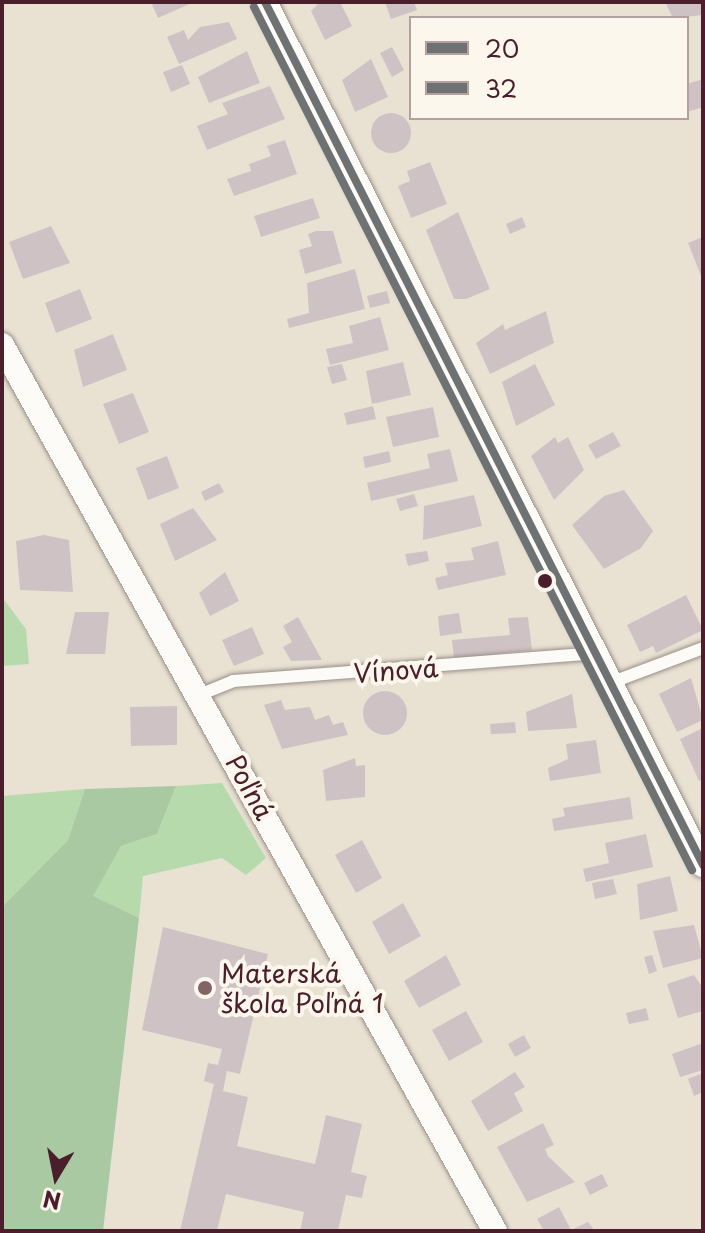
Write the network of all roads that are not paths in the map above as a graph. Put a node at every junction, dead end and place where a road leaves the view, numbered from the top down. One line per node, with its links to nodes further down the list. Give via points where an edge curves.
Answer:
1 (265, 2): 4 (street)
2 (2, 345): 6 (street, Poľná)
3 (703, 648): 5 (lane)
4 (595, 653): 5 (street); 6 (lane, Vínová, via 233,681)
5 (610, 683): 7 (street)
6 (199, 695): 8 (street, Poľná)
7 (703, 865)
8 (495, 1231)

